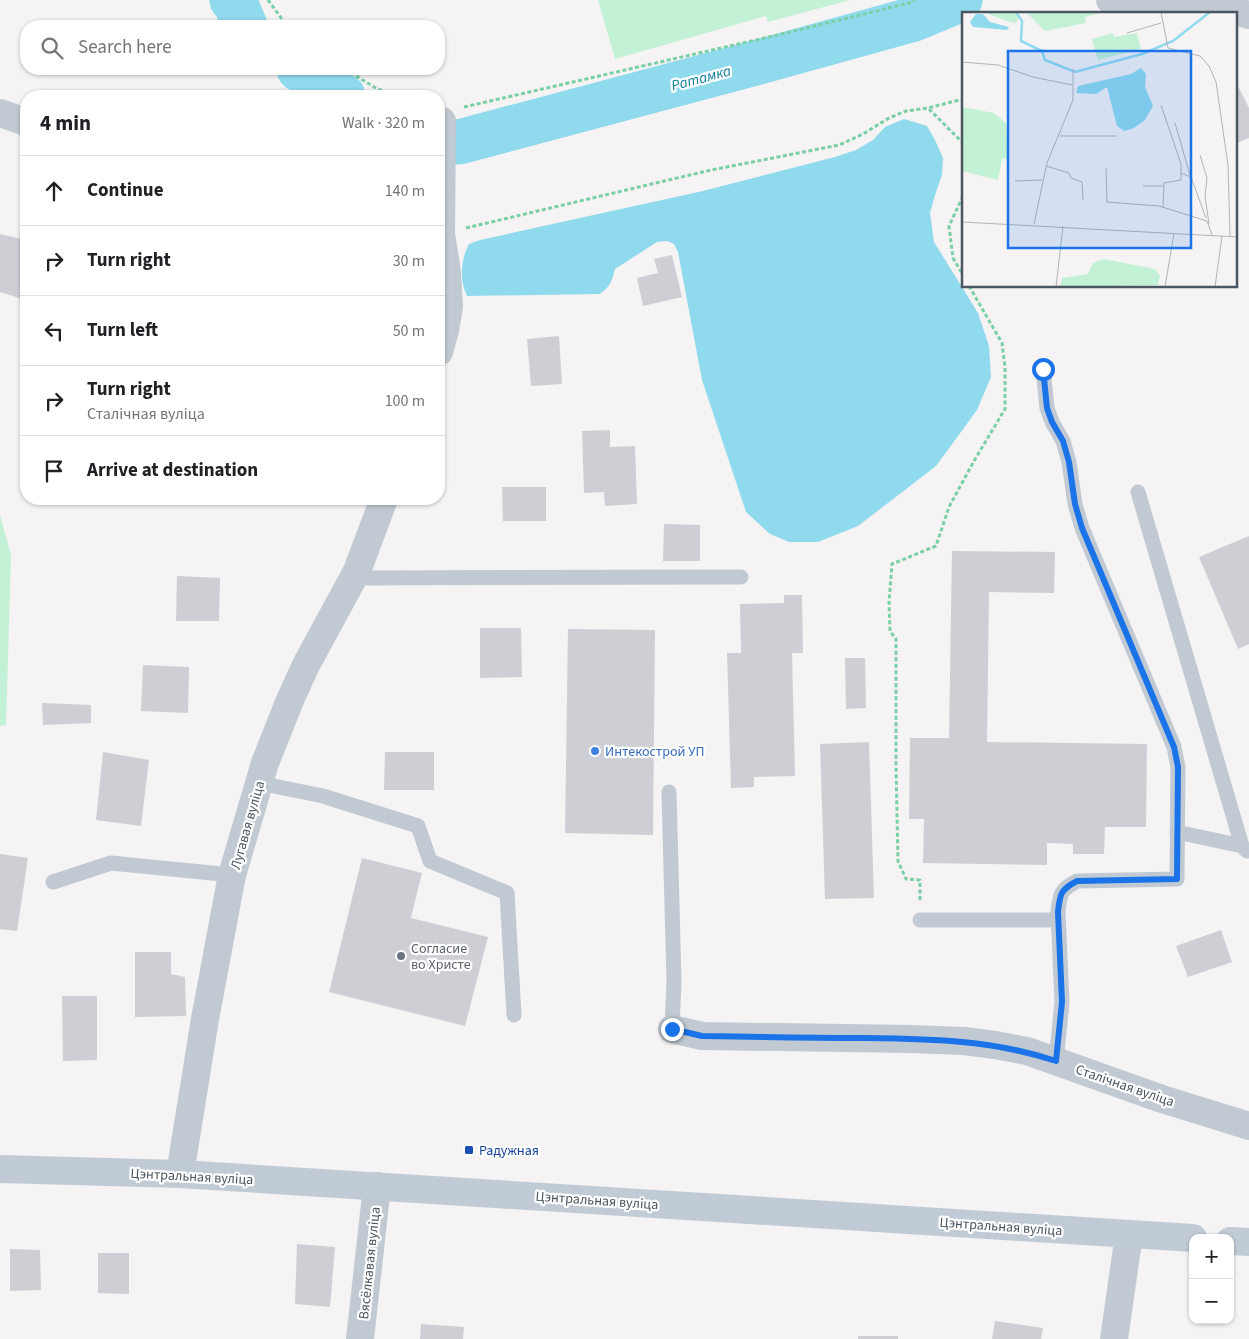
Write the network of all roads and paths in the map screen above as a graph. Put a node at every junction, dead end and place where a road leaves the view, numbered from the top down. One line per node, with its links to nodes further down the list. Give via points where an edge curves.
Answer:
1 (268, 0): 5 (path)
2 (914, 0): 11 (path)
3 (1110, 0): 4 (street, via 1141,7 1222,7)
4 (1249, 15)
5 (283, 20)
6 (355, 75): 7 (path)
7 (381, 90)
8 (962, 99): 9 (path)
9 (928, 108): 13 (path); 16 (path, via 906,111 889,118 839,145 711,170)
10 (0, 112): 12 (street)
11 (451, 114): 14 (street)
12 (20, 120)
13 (962, 142)
14 (445, 158)
15 (962, 198): 18 (path, via 949,226 953,258)
16 (445, 233)
17 (445, 261): 20 (street, via 449,306)
18 (962, 273)
19 (970, 288): 32 (path, via 1002,343 1005,409 949,507 936,546 892,564 891,573 890,630 896,639 898,860 906,879 920,880)
20 (445, 330)
21 (1043, 369): 28 (lane, via 1047,408 1063,441 1082,528 1174,747 1178,767)
22 (1138, 492): 29 (lane)
23 (382, 505): 25 (street, Лугавая вуліца)
24 (741, 577): 25 (lane)
25 (354, 578): 26 (street, Лугавая вуліца, via 306,665)
26 (259, 783): 30 (street, Лугавая вуліца); 34 (lane, via 323,796 418,826 430,860 507,893)
27 (669, 792): 35 (lane, via 674,981)
28 (1177, 832): 29 (lane); 33 (lane, via 1177,879 1077,881 1064,888)
29 (1246, 849)
30 (232, 875): 31 (lane, via 111,863); 39 (street, Лугавая вуліца)
31 (52, 882)
32 (920, 920): 33 (lane)
33 (1058, 920): 36 (lane, via 1062,1002)
34 (514, 1015)
35 (672, 1029): 36 (street, Сталічная вуліца, via 702,1036 964,1042 1027,1052)
36 (1056, 1061): 37 (street, Сталічная вуліца)
37 (1249, 1126)
38 (0, 1169): 39 (street, Цэнтральная вуліца)
39 (180, 1174): 40 (street, Цэнтральная вуліца)
40 (377, 1186): 41 (street, Цэнтральная вуліца); 45 (street, Вясёлкавая вуліца)
41 (1129, 1234): 42 (street, Цэнтральная вуліца); 46 (street)
42 (1189, 1238)
43 (1234, 1241): 44 (street)
44 (1249, 1242)
45 (360, 1339)
46 (1114, 1339)

